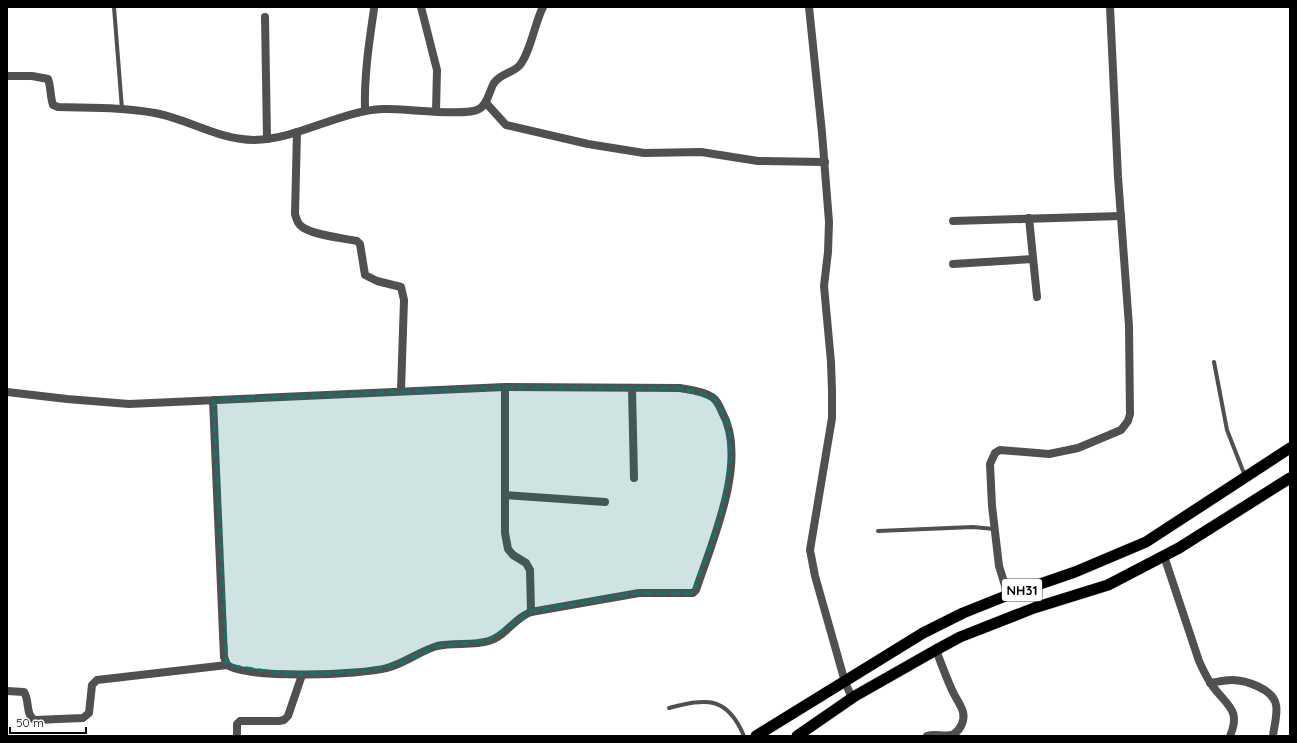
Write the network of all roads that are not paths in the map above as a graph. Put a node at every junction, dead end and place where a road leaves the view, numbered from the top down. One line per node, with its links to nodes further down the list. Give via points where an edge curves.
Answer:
1 (114, 7): 10 (lane)
2 (421, 7): 12 (street, via 437,70)
3 (543, 7): 9 (street, via 519,65 494,83)
4 (809, 7): 15 (street)
5 (1110, 7): 16 (street)
6 (374, 9): 11 (street, via 366,64)
7 (266, 17): 14 (street)
8 (7, 76): 10 (street, via 48,79 51,100 53,105 58,107)
9 (486, 102): 12 (street, via 473,112); 15 (street, via 506,125 588,144 644,153 701,152 758,161)
10 (122, 109): 14 (street, via 156,113 238,139)
11 (365, 110): 12 (street); 13 (street)
12 (436, 111)
13 (297, 132): 14 (street); 25 (street, via 295,214 298,223 313,232 356,241 360,244 366,275 377,281 401,287 404,300)
14 (267, 139)
15 (824, 162): 42 (street, via 829,222 824,286 831,362 832,418 810,550 814,576)
16 (1121, 216): 17 (street); 34 (street, via 1130,359 1128,421 1115,433 1072,450 1035,454 1000,450 995,453 990,464)
17 (1029, 218): 18 (street); 19 (street)
18 (953, 221)
19 (1033, 259): 20 (street); 21 (street)
20 (953, 264)
21 (1036, 298)
22 (1214, 362): 29 (lane, via 1227,430)
23 (505, 387): 24 (street); 25 (street); 32 (street)
24 (632, 389): 30 (street); 38 (street, via 657,387 699,391 714,398 728,422 731,432 731,457 728,490 696,590 689,594 639,593)
25 (401, 391): 27 (street)
26 (7, 392): 27 (street, via 129,404)
27 (213, 400): 40 (street, via 224,657)
28 (1290, 448): 29 (highway, NH31)
29 (1245, 476): 37 (highway, NH31, via 1146,542 1076,572)
30 (634, 478)
31 (1290, 478): 36 (highway, NH31)
32 (505, 496): 33 (street); 38 (street, via 506,542 513,555 526,563 530,570)
33 (605, 502)
34 (994, 529): 35 (lane, via 973,527); 37 (street, via 999,566)
35 (878, 530)
36 (1164, 556): 39 (highway, NH31, via 1108,585 1034,608 960,637); 43 (street, via 1199,661)
37 (1008, 595): 42 (highway, NH31, via 923,633)
38 (531, 612): 41 (street, via 515,621 499,636 488,641 435,646 405,662 370,671)
39 (936, 650): 45 (highway, NH31); 51 (street, via 963,712 963,718 962,725 952,735)
40 (227, 665): 41 (street, via 242,670); 44 (street, via 97,680 92,685 89,713 83,718 35,720 30,715 24,692)
41 (302, 675): 47 (street, via 288,716 284,720 240,721 237,724)
42 (845, 682): 45 (street); 49 (highway, NH31)
43 (1210, 683): 52 (street, via 1234,713 1235,721); 53 (street, via 1242,681 1274,697 1276,705)
44 (7, 691)
45 (852, 698): 50 (highway, NH31)
46 (669, 708): 48 (lane, via 695,701 719,704 729,710 738,721)
47 (237, 736)
48 (744, 736)
49 (756, 736)
50 (797, 736)
51 (927, 736)
52 (1230, 736)
53 (1273, 736)

